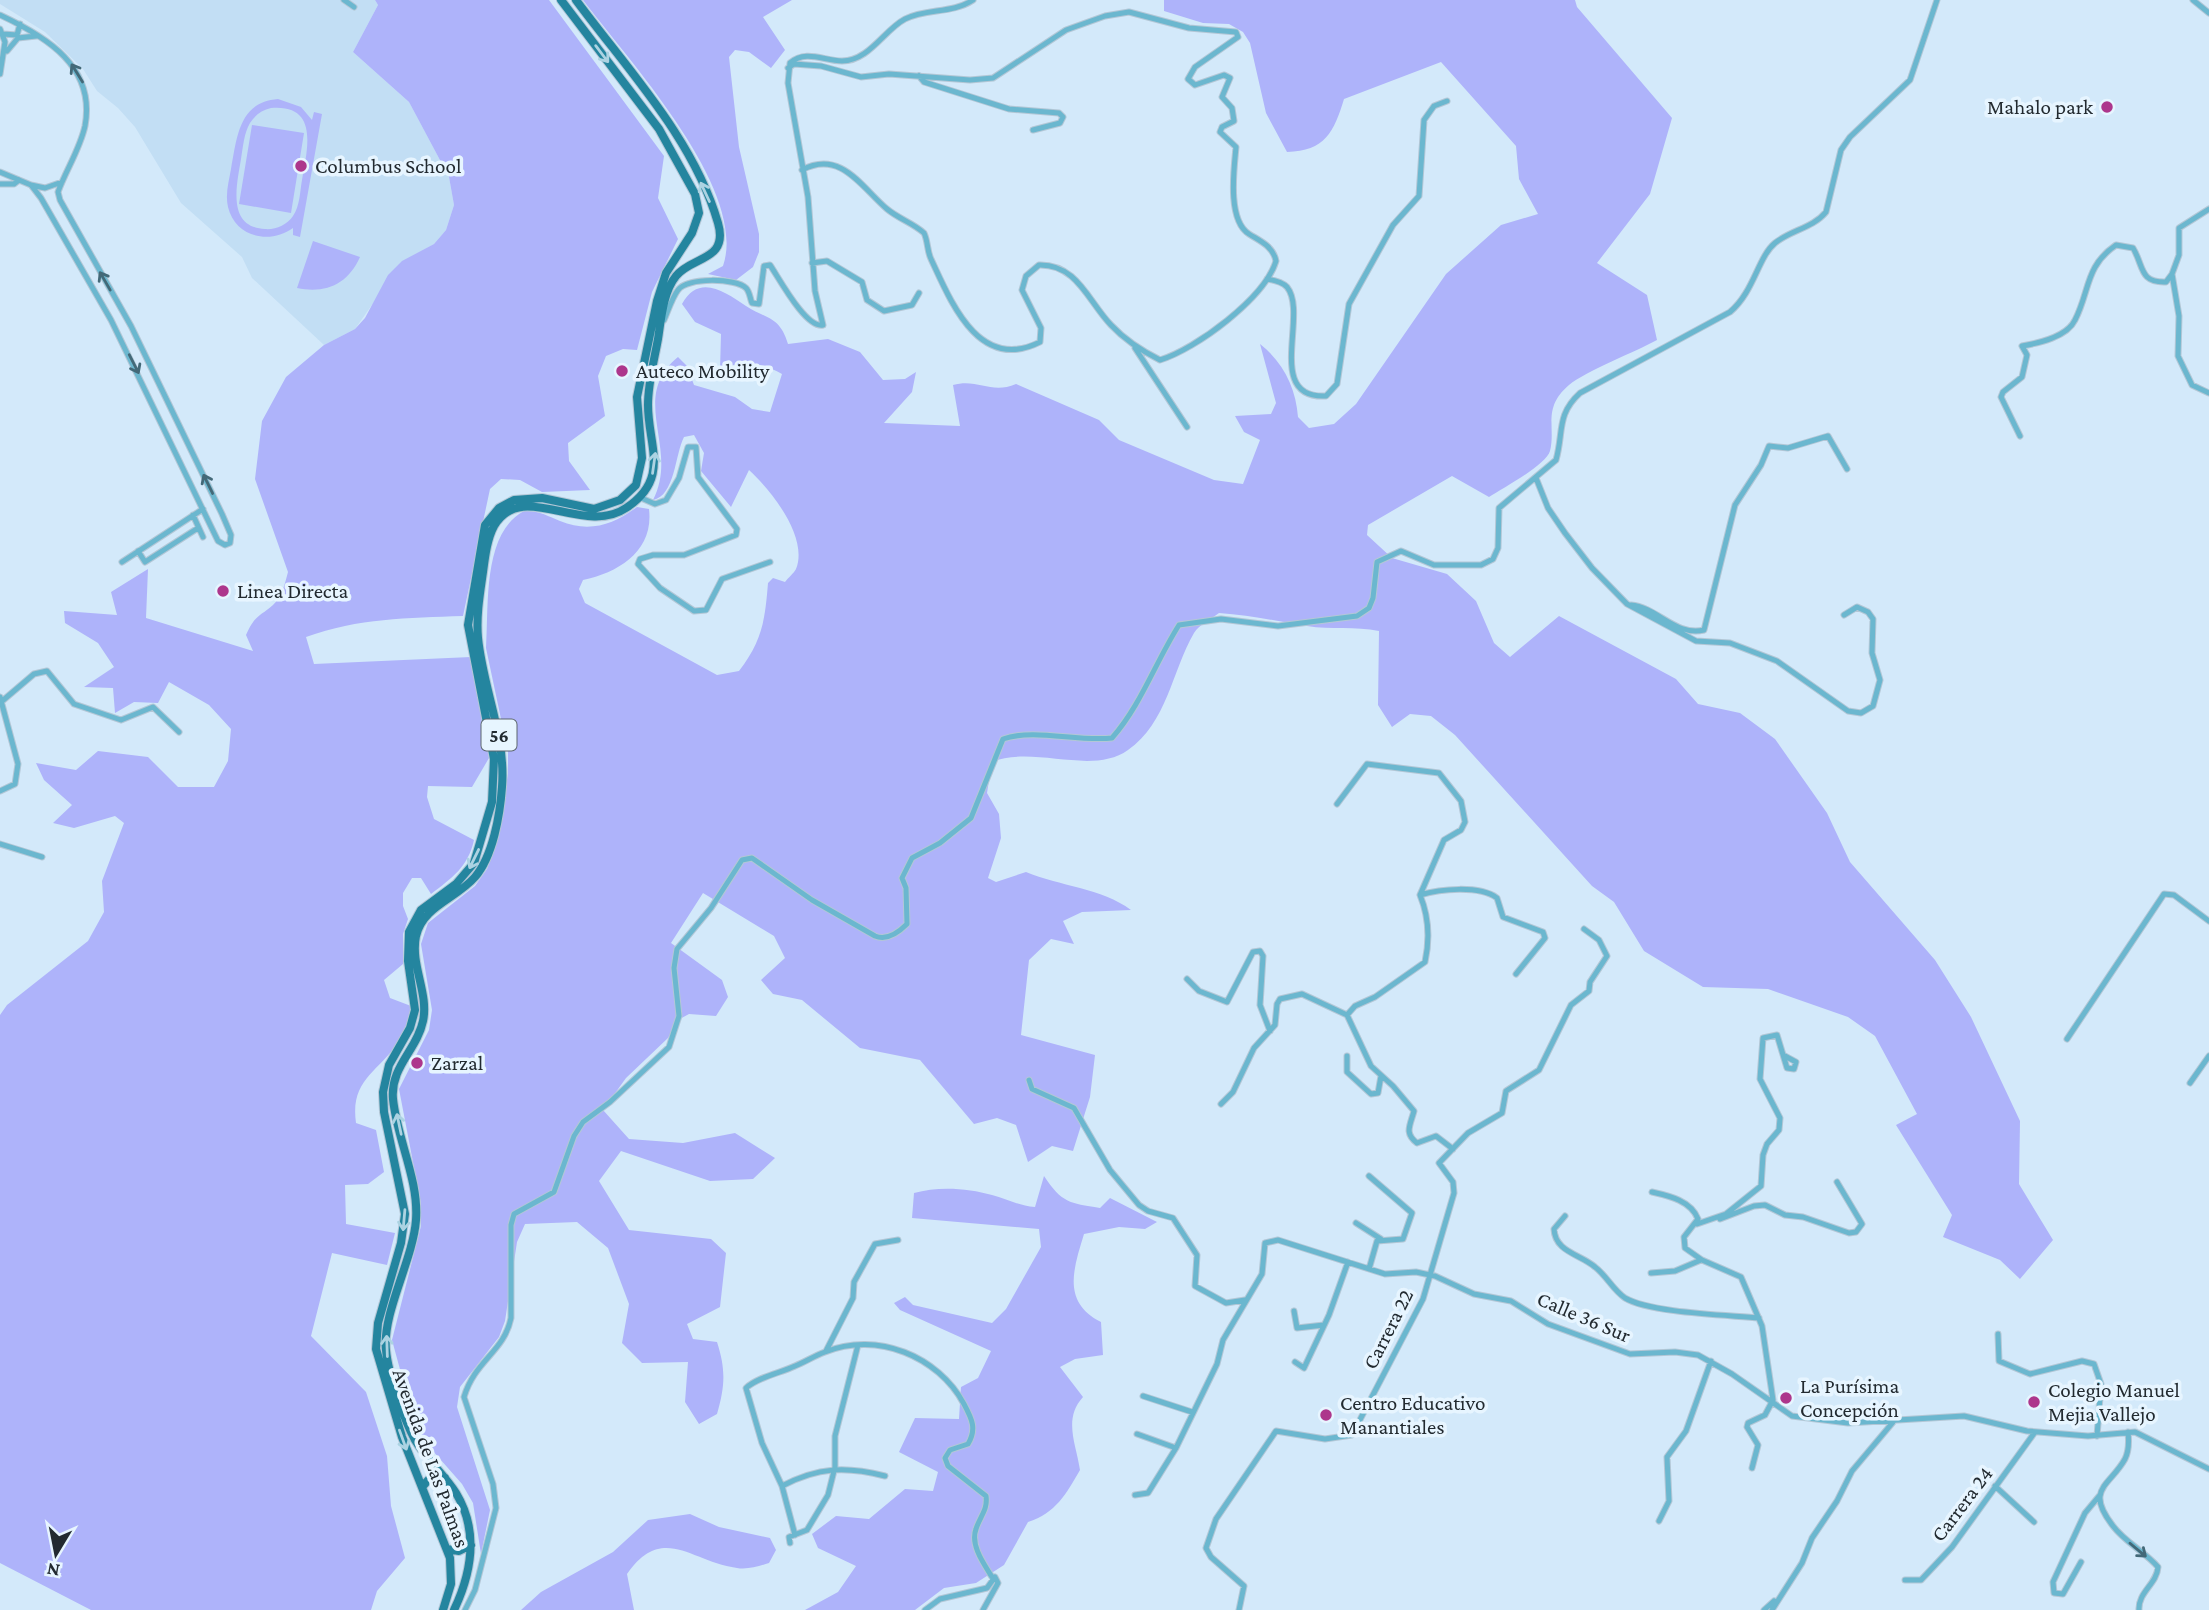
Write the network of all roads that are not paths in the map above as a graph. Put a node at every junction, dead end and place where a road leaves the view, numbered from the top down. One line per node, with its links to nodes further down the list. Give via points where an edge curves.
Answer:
1 (344, 0): 7 (street)
2 (561, 0): 28 (main road, one-way to 28, via 670,146 698,201)
3 (576, 0): 29 (main road, one-way to 3, via 680,141)
4 (973, 0): 14 (street, via 951,11 905,19 851,60 800,57)
5 (1937, 0): 42 (street, via 1910,80 1841,150 1830,204 1820,219 1774,243 1747,296 1730,312 1570,402 1563,414 1556,460)
6 (2193, 0): 8 (street)
7 (354, 8)
8 (2209, 12)
9 (0, 15): 10 (street)
10 (20, 24): 11 (street, via 17,35); 12 (street)
11 (2, 32): 13 (street)
12 (39, 36): 13 (street, via 18,38); 22 (street, one-way to 12, via 85,127 85,87 72,65)
13 (5, 57): 15 (street)
14 (788, 68): 16 (street, via 794,64 821,66 861,77); 19 (street)
15 (0, 74)
16 (919, 76): 18 (street, via 924,82 994,105 1062,117 1060,123); 34 (street, via 993,78 1066,30 1116,14 1142,14 1189,28 1236,32 1238,37 1195,67 1188,79 1195,85 1222,75 1230,78 1222,97 1232,108 1234,121 1220,132 1236,147 1234,200 1241,223 1275,256)
17 (1447, 101): 34 (street, via 1434,106 1424,120 1419,196 1393,225 1349,304 1344,351 1332,392 1317,397 1296,380 1292,297 1286,286)
18 (1033, 130)
19 (803, 170): 32 (street); 37 (street, via 830,164 864,183 891,213 924,233 929,256 954,309 969,330 988,343 1021,350 1040,342 1041,328 1022,285 1039,265 1048,265 1075,279 1108,323)
20 (0, 172): 21 (street)
21 (19, 180): 23 (street); 24 (street)
22 (62, 182): 24 (street, via 45,188); 25 (street)
23 (0, 184)
24 (31, 185): 26 (street)
25 (60, 200): 26 (street); 44 (street, one-way to 25, via 218,541 230,543 232,535 131,326)
26 (44, 204): 44 (street, one-way to 44, via 111,320)
27 (2209, 209): 33 (street, via 2179,229 2179,255)
28 (698, 221): 29 (main road); 30 (main road, Avenida de Las Palmas / 56)
29 (718, 221): 31 (main road, via 716,248)
30 (683, 244): 31 (main road, via 686,254); 114 (main road, Avenida de Las Palmas / 56, one-way to 114, via 663,282 646,346 637,397 642,458 636,485 620,500 594,509 542,498 514,499 490,516 482,537 468,625 494,759 492,802 474,863 456,884 421,910 411,926 407,952 415,1010 383,1083 384,1112 405,1213 376,1349)
31 (699, 261): 36 (main road, via 674,278)
32 (812, 263): 35 (street, via 827,261 862,282 867,299 884,311 912,305); 36 (street, via 821,327 792,301 770,265 764,266 759,304 752,303 741,285 691,281 678,289)
33 (2172, 274): 38 (street, via 2179,316 2178,356 2192,385); 40 (street, via 2166,282 2150,281 2142,275 2133,248 2116,245 2108,250 2086,282 2075,321 2046,340 2022,346 2027,355 2022,377 2001,397)
34 (1267, 279): 37 (street, via 1232,318 1166,358 1160,360)
35 (919, 293)
36 (660, 327): 43 (main road, one-way to 36, via 654,468 656,449 648,399)
37 (1133, 345): 39 (street)
38 (2209, 393)
39 (1187, 427)
40 (2020, 436)
41 (1847, 470): 51 (street, via 1828,436 1788,448 1769,446 1735,505 1702,632 1683,630)
42 (1536, 478): 51 (street, via 1565,533); 129 (street, via 1499,508 1498,548 1493,559 1481,565 1434,565 1395,552 1377,562 1373,598 1357,616 1278,626 1221,620 1179,625 1131,716 1111,738 1080,741 1014,735 1003,739 971,818 912,858 902,878 906,924 892,935 875,936 752,858 742,860 677,949 674,968 679,1016 669,1046 583,1122 554,1192 514,1214 508,1332 476,1367 464,1397 493,1484 496,1507 478,1581)
43 (639, 497): 50 (street, via 655,504 666,500 679,478 688,447 696,447 698,477 737,528 736,535 687,555 653,555 638,564 694,611 706,610 722,579); 111 (main road, Avenida de Las Palmas / 56, one-way to 43, via 412,1433 386,1349 416,1215 394,1083 423,1018 415,955 418,930 426,915 481,869 500,800 502,754 477,634 488,543 502,517 522,506 600,518 624,510)
44 (203, 509): 45 (street)
45 (193, 515): 46 (street); 48 (street)
46 (198, 528): 47 (street); 48 (street, via 145,562)
47 (203, 537)
48 (138, 551): 49 (street)
49 (121, 562)
50 (770, 562)
51 (1628, 604): 52 (street, via 1696,641 1730,643 1777,661 1848,711 1861,713 1873,706 1880,680 1872,653 1873,619 1857,607)
52 (1843, 615)
53 (1, 700): 54 (street, via 34,674 47,671 74,704 121,720 153,707); 55 (street, via 18,770 15,785)
54 (179, 732)
55 (0, 791)
56 (1336, 804): 59 (street, via 1367,764 1439,773 1449,783 1461,801 1465,822 1444,840)
57 (0, 844): 58 (street)
58 (42, 857)
59 (1420, 895): 62 (street, via 1491,894 1507,921 1543,932 1545,938); 64 (street, via 1430,942 1425,962)
60 (2209, 921): 66 (street, via 2174,895 2164,894)
61 (1584, 929): 74 (street, via 1599,940 1607,956 1589,991 1571,1004 1539,1070 1506,1091 1502,1113 1468,1133)
62 (1516, 974)
63 (1187, 979): 65 (street, via 1199,991 1229,1002 1253,952 1260,951 1260,1006)
64 (1347, 1015): 65 (street, via 1295,994 1278,1002); 70 (street, via 1367,1060)
65 (1270, 1031): 73 (street, via 1254,1048 1233,1092)
66 (2067, 1039)
67 (1347, 1055): 70 (street, via 1347,1072 1371,1094 1378,1093)
68 (1785, 1056): 79 (street, via 1777,1035 1763,1038 1760,1079 1779,1115 1779,1130 1763,1155 1761,1186)
69 (2209, 1056): 72 (street)
70 (1381, 1076): 74 (street, via 1413,1111 1409,1137 1417,1143 1436,1136)
71 (1029, 1080): 89 (street, via 1032,1089 1074,1108 1110,1170 1139,1205 1173,1217 1197,1255 1195,1286 1226,1303)
72 (2190, 1083)
73 (1221, 1104)
74 (1453, 1149): 88 (street, Carrera 22, via 1439,1166 1452,1182 1454,1193)
75 (1369, 1176): 82 (street, via 1412,1213 1403,1239)
76 (1837, 1182): 79 (street, via 1862,1224 1856,1232 1785,1215 1765,1205)
77 (1652, 1192): 81 (street, via 1688,1205 1697,1214)
78 (1565, 1216): 91 (street, via 1554,1228 1556,1240 1594,1266 1626,1298 1659,1307)
79 (1717, 1219): 81 (street)
80 (1356, 1223): 82 (street)
81 (1697, 1224): 84 (street, via 1683,1244)
82 (1381, 1239): 86 (street, via 1376,1242)
83 (898, 1240): 95 (street, via 875,1244)
84 (1702, 1260): 87 (street, via 1675,1271); 91 (street, via 1741,1277)
85 (1348, 1262): 86 (street, Calle 36 Sur); 89 (street, Calle 36 Sur, via 1287,1241 1265,1243 1262,1274); 92 (street)
86 (1369, 1269): 88 (street, Calle 36 Sur)
87 (1651, 1273)
88 (1430, 1275): 96 (street, Calle 36 Sur, via 1474,1294 1511,1301 1548,1324 1619,1351 1688,1353); 132 (street, Carrera 22, via 1423,1300 1352,1435 1325,1439 1276,1431 1240,1480 1205,1544 1211,1557 1244,1586)
89 (1245, 1300): 100 (street)
90 (1294, 1311): 92 (street, via 1297,1328)
91 (1759, 1318): 99 (street)
92 (1324, 1325): 97 (street, via 1304,1368)
93 (1998, 1334): 105 (street, via 1999,1361 2030,1374 2082,1361 2094,1364 2101,1384)
94 (858, 1345): 95 (street); 107 (street, via 835,1436); 124 (street, via 915,1356 955,1388 973,1420 973,1433 968,1444 950,1450 945,1458 948,1466 986,1496 974,1541)
95 (826, 1351): 112 (street, via 746,1388 762,1443)
96 (1711, 1361): 99 (street, Calle 36 Sur); 117 (street, via 1686,1431 1667,1457 1669,1501)
97 (1295, 1362)
98 (1143, 1396): 100 (street)
99 (1772, 1405): 101 (street, Calle 36 Sur, via 1802,1419); 108 (street, via 1765,1415 1748,1423 1758,1445)
100 (1192, 1412): 106 (street)
101 (1894, 1421): 102 (street, Calle 36 Sur, via 1964,1416); 126 (street, via 1852,1471)
102 (2035, 1432): 105 (street, Calle 36 Sur); 113 (street, Carrera 24)
103 (2129, 1432): 105 (street, Calle 36 Sur); 109 (street, Calle 36 Sur, via 2146,1436); 116 (street, via 2124,1461 2106,1479)
104 (1137, 1434): 106 (street)
105 (2097, 1436)
106 (1176, 1448): 115 (street, via 1148,1493)
107 (835, 1468): 110 (street); 112 (street); 119 (street, via 818,1514 807,1530)
108 (1752, 1468)
109 (2209, 1469)
110 (885, 1476)
111 (444, 1478): 114 (main road, via 431,1477); 121 (main road, Avenida de Las Palmas / 56, via 464,1511)
112 (782, 1486): 119 (street)
113 (1995, 1486): 118 (street); 125 (street, Carrera 24, via 1952,1547 1921,1580)
114 (422, 1487): 122 (main road, Avenida de Las Palmas / 56)
115 (1135, 1495)
116 (2100, 1495): 123 (street, via 2085,1513 2053,1582 2054,1593 2063,1594); 135 (street, one-way to 135, via 2111,1524 2158,1567)
117 (1659, 1521)
118 (2034, 1522)
119 (795, 1535): 120 (street, via 789,1537)
120 (790, 1543)
121 (471, 1545): 122 (main road, via 459,1551); 128 (main road, Avenida de Las Palmas / 56, via 467,1581)
122 (447, 1549): 127 (main road, Avenida de Las Palmas / 56, via 452,1577)
123 (2081, 1562)
124 (992, 1577): 130 (street, via 987,1588 940,1599); 131 (street, via 997,1578 998,1586)
125 (1905, 1580)
126 (1779, 1597): 133 (street); 134 (street)
127 (443, 1610)
128 (454, 1610)
129 (465, 1610)
130 (926, 1610)
131 (982, 1610)
132 (1239, 1610)
133 (1764, 1610)
134 (1772, 1610)
135 (2138, 1610)

